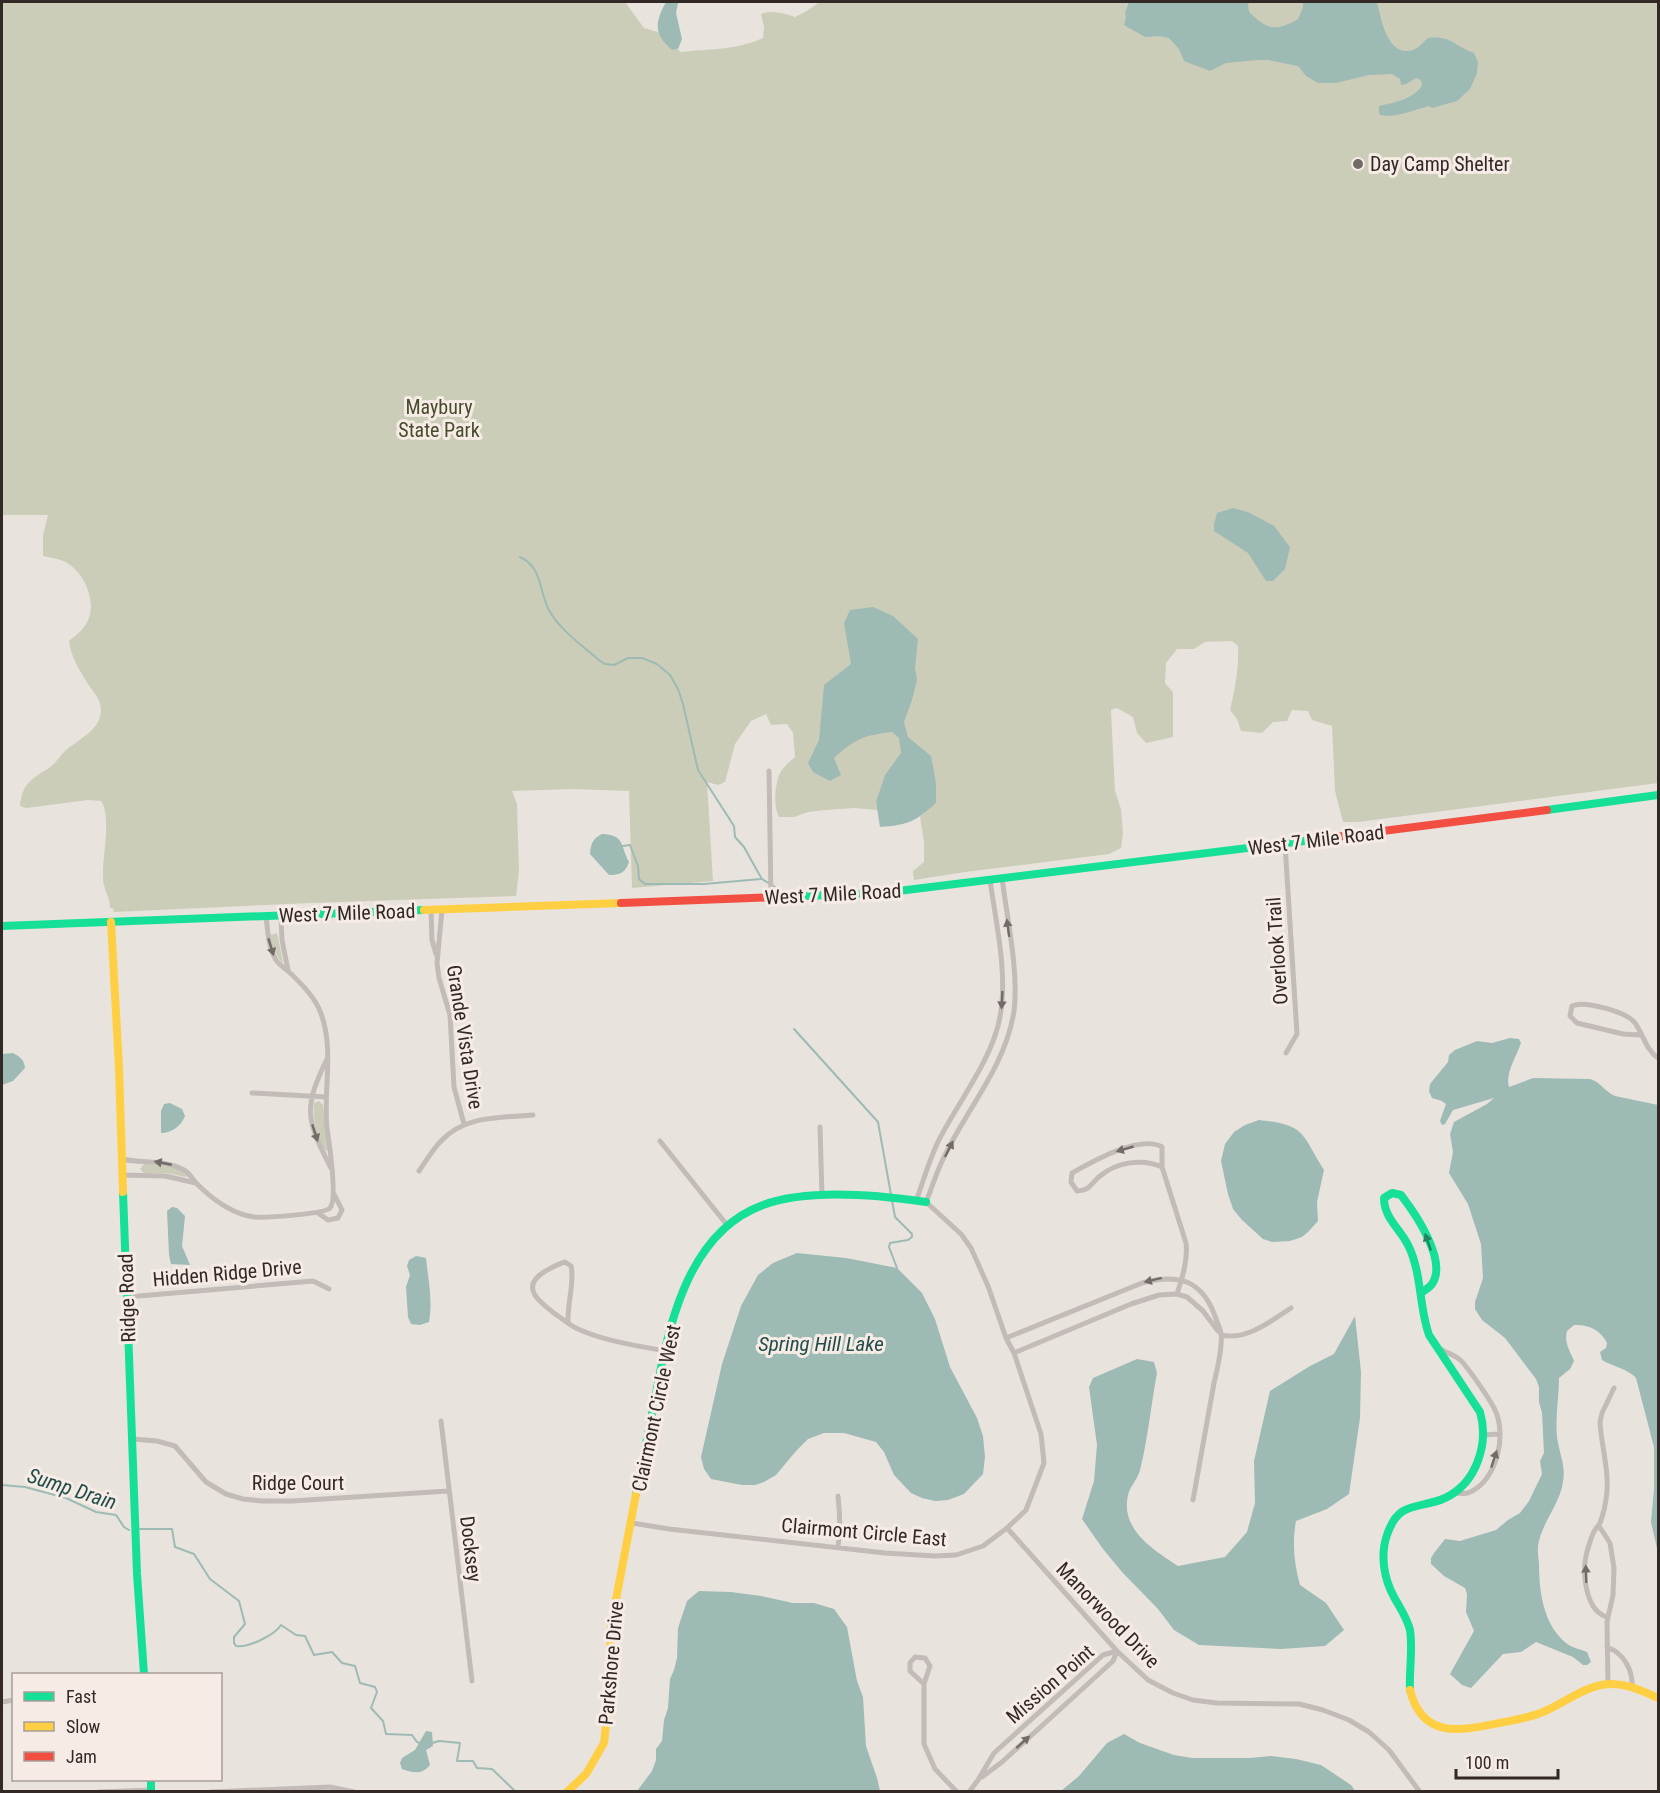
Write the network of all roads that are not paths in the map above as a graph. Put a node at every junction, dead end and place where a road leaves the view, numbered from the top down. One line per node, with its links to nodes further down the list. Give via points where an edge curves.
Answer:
1 (769, 771): 6 (street)
2 (1659, 795): 3 (street, West 7 Mile Road)
3 (1285, 844): 4 (street, West 7 Mile Road); 20 (street, Overlook Trail, via 1297,1034)
4 (1002, 878): 5 (street, West 7 Mile Road); 14 (street, one-way to 4)
5 (990, 880): 6 (street, West 7 Mile Road, via 882,893); 15 (street)
6 (771, 898): 8 (street, West 7 Mile Road)
7 (431, 910): 8 (street, West 7 Mile Road); 10 (street, West 7 Mile Road); 13 (street, Grande Vista Drive)
8 (442, 910): 13 (street, Grande Vista Drive)
9 (266, 916): 10 (street, West 7 Mile Road); 11 (street, West 7 Mile Road); 16 (street, one-way to 16, via 275,959)
10 (281, 916): 16 (street)
11 (111, 922): 12 (street, West 7 Mile Road); 32 (street, Ridge Road)
12 (2, 926)
13 (437, 956): 29 (street, Grande Vista Drive, via 451,1021 454,1087)
14 (1013, 962): 15 (street); 19 (street, via 1014,1009)
15 (1001, 964): 18 (street, one-way to 18, via 1002,1004)
16 (289, 971): 21 (street, via 319,1009)
17 (1641, 1035): 17 (street, via 1633,1020 1584,1003 1572,1006 1570,1016 1576,1023); 22 (street)
18 (995, 1037): 19 (street); 26 (street)
19 (1007, 1040): 28 (street)
20 (1286, 1053)
21 (327, 1058): 24 (street); 25 (street)
22 (1659, 1058)
23 (252, 1093): 24 (street)
24 (312, 1096): 25 (street); 34 (street, one-way to 34, via 312,1127)
25 (326, 1097): 34 (street)
26 (955, 1114): 28 (street); 40 (street, via 940,1138)
27 (533, 1115): 29 (street, Grande Vista Drive)
28 (965, 1119): 41 (street, one-way to 28, via 946,1152)
29 (464, 1124): 35 (street, Grande Vista Drive, via 441,1141)
30 (820, 1127): 39 (street)
31 (660, 1141): 43 (street)
32 (122, 1159): 36 (street, Ridge Road); 37 (street, one-way to 32, via 188,1172 167,1163)
33 (1162, 1167): 33 (street, one-way to 33, via 1162,1147 1140,1145 1097,1159 1072,1173 1071,1182 1077,1191 1086,1190 1100,1176 1121,1166 1149,1161); 44 (street, via 1185,1236 1187,1252)
34 (331, 1170): 38 (street)
35 (419, 1171)
36 (123, 1175): 37 (street, via 165,1176); 49 (street, Ridge Road)
37 (196, 1183): 42 (street, via 226,1208 245,1215)
38 (334, 1194): 42 (street, via 331,1207); 42 (street, via 342,1210 338,1218 328,1220)
39 (822, 1196): 40 (street, Clairmont Circle West); 43 (street, Clairmont Circle West, via 770,1203)
40 (916, 1201): 41 (street, Clairmont Circle West)
41 (926, 1202): 56 (street, Clairmont Circle East, via 971,1248)
42 (317, 1213)
43 (727, 1225): 58 (street, Clairmont Circle West, via 700,1259 677,1309)
44 (1181, 1280): 47 (street); 48 (street, one-way to 48, via 1159,1278); 55 (street, via 1198,1289 1209,1302)
45 (329, 1289): 49 (street, Hidden Ridge Drive, via 314,1281)
46 (1421, 1293): 46 (street, one-way to 46, via 1431,1286 1437,1267 1422,1224 1401,1195 1390,1193 1384,1198 1384,1209 1409,1245); 57 (street, via 1425,1324)
47 (1177, 1294): 50 (street, via 1159,1295); 55 (street, via 1196,1304)
48 (1113, 1295): 50 (street); 52 (street)
49 (127, 1297): 64 (street, Ridge Road)
50 (1119, 1308): 54 (street)
51 (1291, 1308): 55 (street, via 1246,1334)
52 (1074, 1311): 54 (street); 56 (street)
53 (568, 1322): 53 (street, via 542,1304 532,1288 536,1277 565,1262 573,1273); 58 (street, via 598,1336)
54 (1080, 1325): 59 (street)
55 (1221, 1335): 68 (street)
56 (1006, 1338): 59 (street, Clairmont Circle East)
57 (1439, 1348): 62 (street, via 1459,1359 1483,1392 1494,1408); 63 (street, via 1480,1412)
58 (664, 1351): 69 (street, Clairmont Circle West)
59 (1014, 1353): 71 (street, Clairmont Circle East, via 1041,1434 1044,1463 1026,1510)
60 (1614, 1388): 70 (street, via 1600,1422 1607,1482)
61 (441, 1421): 65 (street, Docksey)
62 (1499, 1434): 63 (street); 66 (street, one-way to 62, via 1467,1494 1486,1478 1494,1463)
63 (1483, 1435): 66 (street, via 1482,1450 1472,1475)
64 (133, 1439): 65 (street, Ridge Court, via 174,1446 206,1482 226,1494 265,1502); 76 (street, Ridge Road)
65 (448, 1491): 77 (street, Docksey)
66 (1454, 1494): 79 (street, via 1407,1508 1391,1523 1384,1546 1388,1582 1409,1625 1411,1694 1422,1716 1441,1728 1465,1730 1526,1718 1584,1690)
67 (838, 1496): 72 (street)
68 (1193, 1500)
69 (632, 1523): 72 (street, Clairmont Circle East); 88 (street, Parkshore Drive, via 611,1626 604,1743 586,1774)
70 (1599, 1526): 73 (street, via 1610,1543 1614,1568); 73 (street, one-way to 70, via 1592,1604 1585,1572 1586,1556)
71 (1007, 1528): 72 (street, Clairmont Circle East, via 982,1546 956,1555); 75 (street, Manorwood Drive)
72 (838, 1547)
73 (1607, 1617): 74 (street)
74 (1607, 1647): 79 (street); 80 (street, via 1619,1652 1633,1676)
75 (1117, 1652): 82 (street, Mission Point, one-way to 75, via 1113,1661); 82 (street, Mission Point, via 1103,1654 994,1753); 91 (street, Manorwood Drive, via 1148,1680 1193,1700 1299,1704 1349,1720 1389,1750)
76 (144, 1673)
77 (472, 1681)
78 (924, 1684): 78 (street, via 929,1664 923,1657 915,1657 910,1671); 89 (street, via 924,1744 935,1769)
79 (1608, 1684): 80 (street)
80 (1632, 1687): 81 (street)
81 (1659, 1698)
82 (978, 1780): 90 (street, Mission Point)
83 (255, 1790): 86 (street); 87 (street, via 330,1787)
84 (99, 1791): 85 (street)
85 (151, 1791)
86 (210, 1791)
87 (354, 1791)
88 (567, 1791)
89 (957, 1791)
90 (969, 1791)
91 (1420, 1791)

